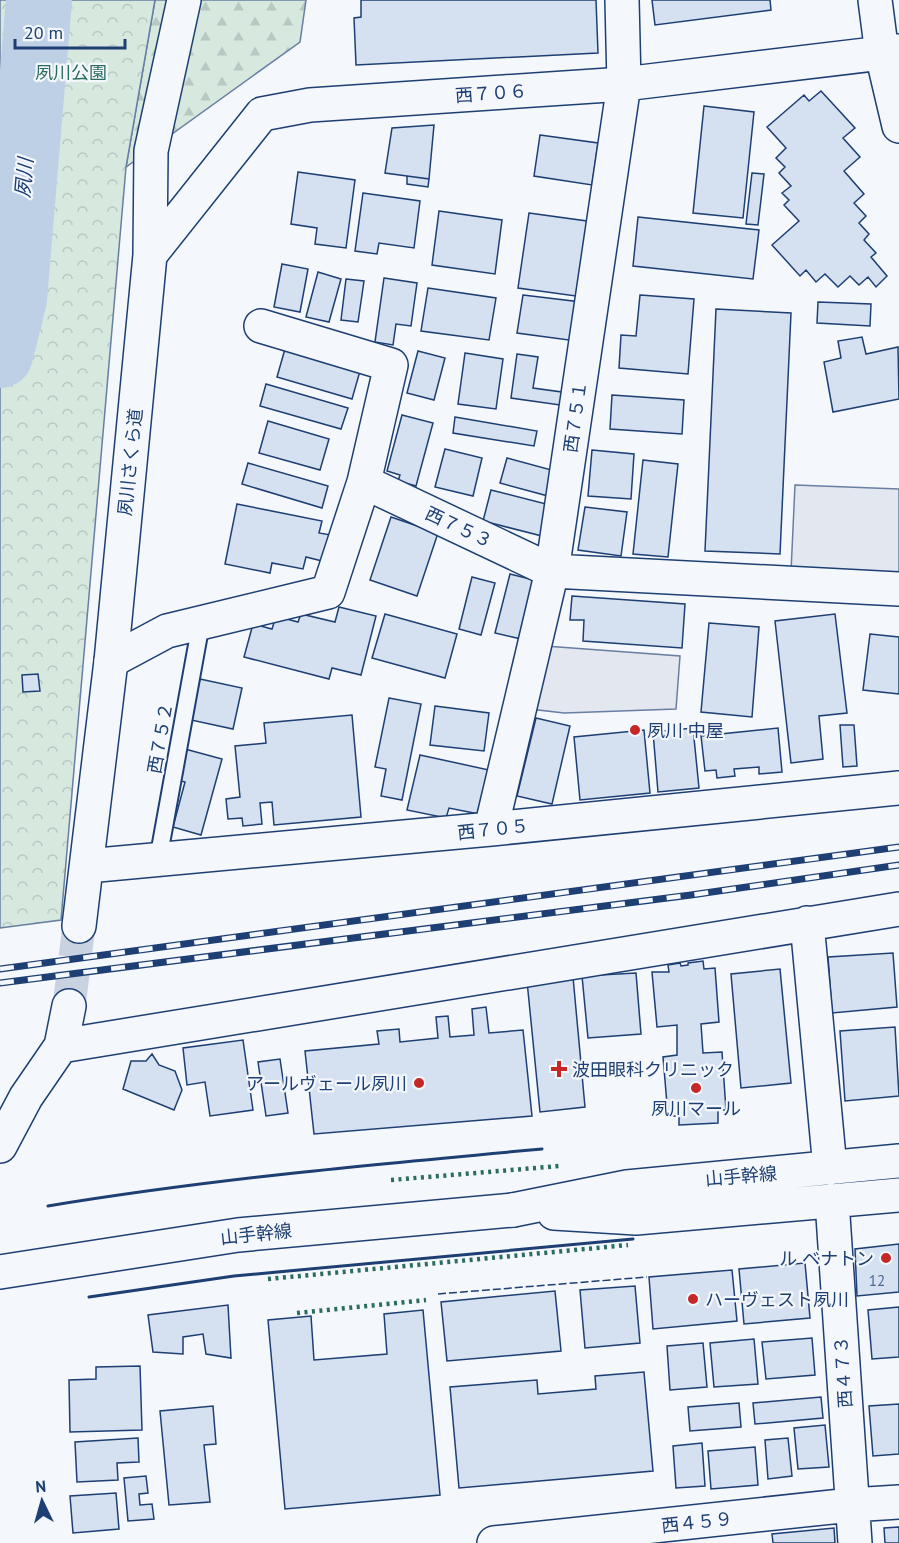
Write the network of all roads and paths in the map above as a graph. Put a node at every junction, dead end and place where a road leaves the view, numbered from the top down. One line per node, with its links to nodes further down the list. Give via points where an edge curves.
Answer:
1 (184, 0): 7 (street, 夙川さくら道, via 151,151)
2 (622, 0): 5 (street, 西７５１)
3 (875, 0): 4 (street)
4 (890, 52): 5 (street, 西７０６); 6 (street)
5 (624, 84): 7 (street, 西７０６, via 310,105 262,114); 10 (street, 西７５１)
6 (899, 126)
7 (150, 255): 13 (street, 夙川さくら道)
8 (261, 326): 9 (street, via 391,365)
9 (364, 482): 10 (street, 西７５３); 12 (street, via 328,592)
10 (552, 571): 11 (street, 西７５３); 15 (street, 西７５１)
11 (899, 590)
12 (201, 623): 13 (street, via 167,631); 16 (lane, 西７５２)
13 (111, 661): 17 (street, 夙川さくら道)
14 (899, 788): 15 (street, 西７０５)
15 (491, 829): 16 (street, 西７０５)
16 (158, 860): 17 (street, 西７０５)
17 (87, 866): 20 (street, 夙川さくら道)
18 (899, 909): 19 (street)
19 (807, 923): 22 (street); 25 (street)
20 (79, 926)
21 (69, 1006): 22 (street)
22 (61, 1046): 23 (street, via 26,1097)
23 (0, 1146)
24 (899, 1161): 25 (street, 山手幹線)
25 (830, 1168): 28 (street, 山手幹線, via 627,1187)
26 (899, 1195): 27 (street, 山手幹線)
27 (832, 1201): 28 (street, 山手幹線, via 636,1218); 31 (street, 西４７３)
28 (513, 1210): 29 (street, 山手幹線, via 238,1235)
29 (0, 1272)
30 (899, 1502): 31 (street, 西４５９)
31 (851, 1506): 32 (street, 西４５９); 33 (street, 西４７３)
32 (494, 1543)
33 (855, 1543)

